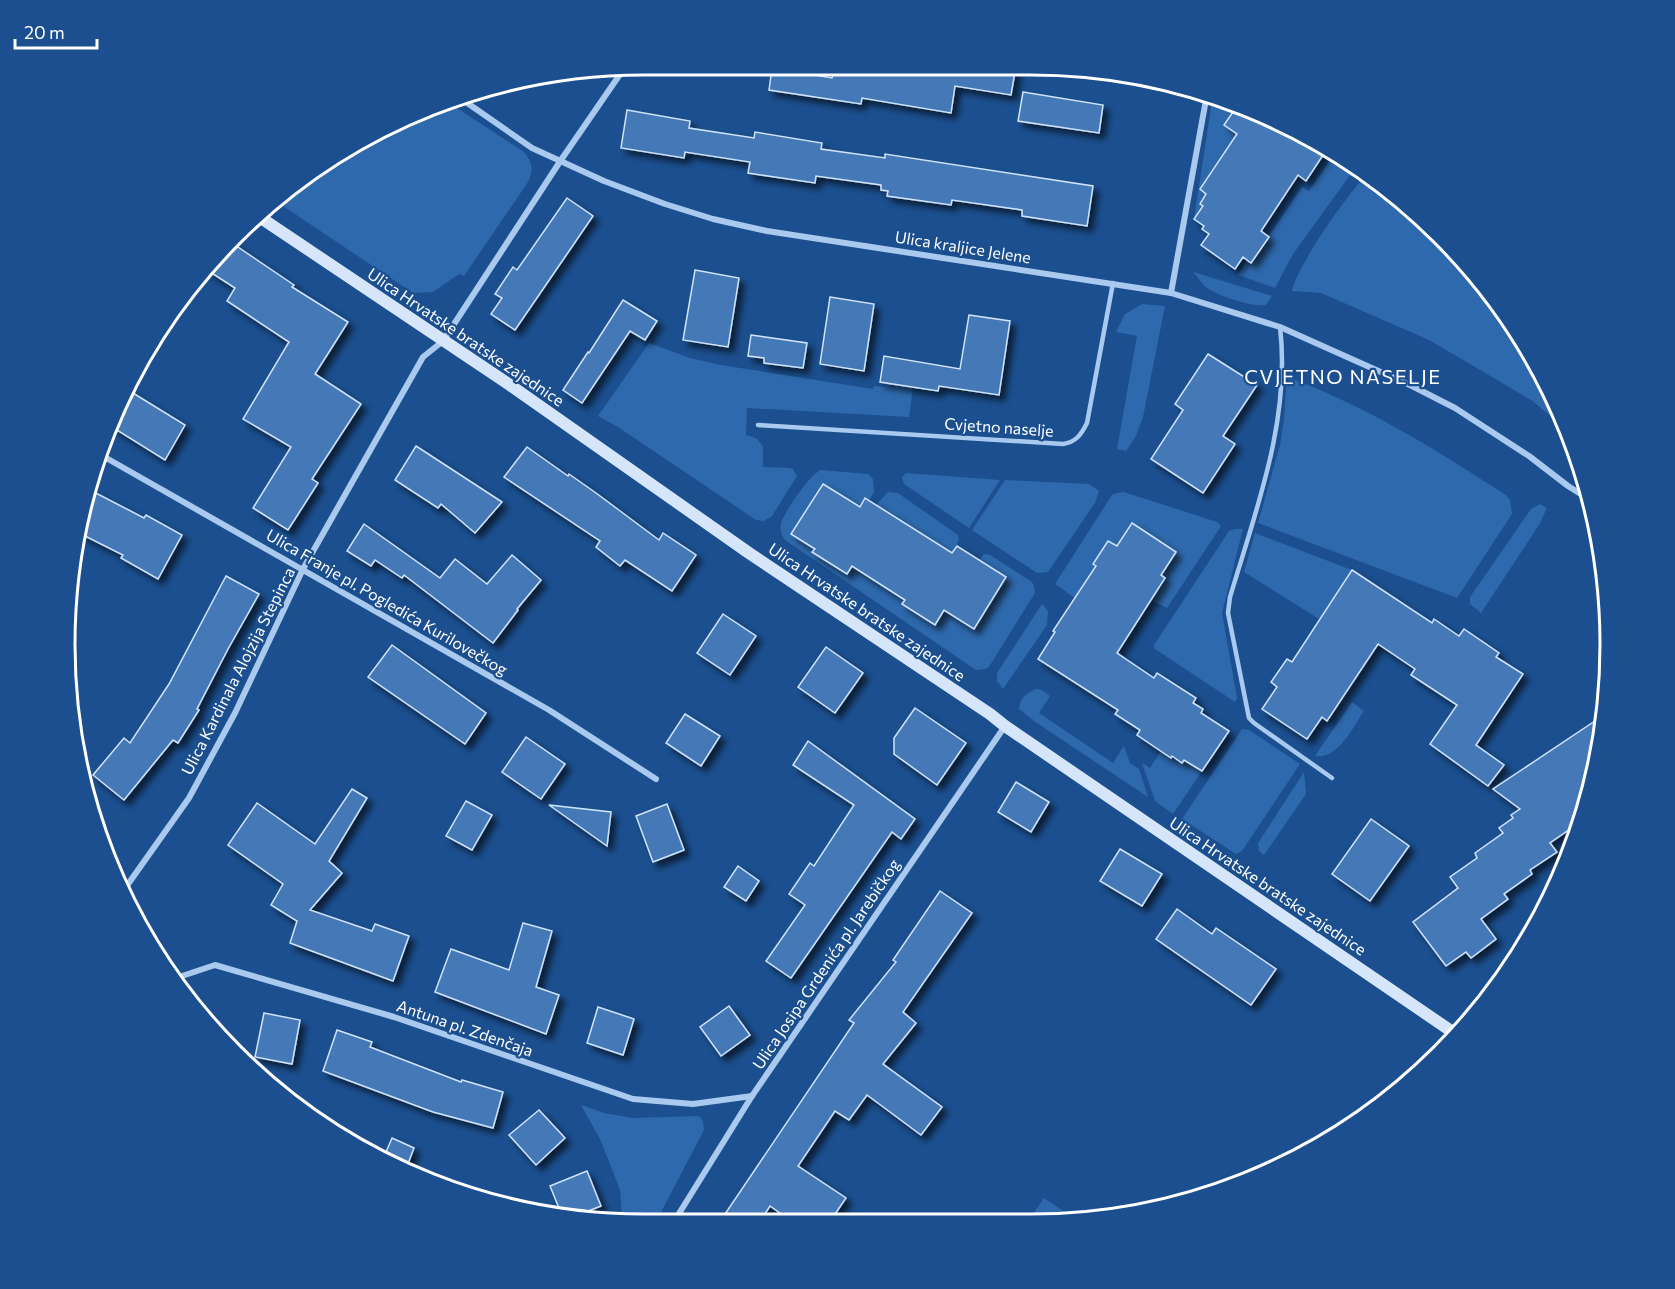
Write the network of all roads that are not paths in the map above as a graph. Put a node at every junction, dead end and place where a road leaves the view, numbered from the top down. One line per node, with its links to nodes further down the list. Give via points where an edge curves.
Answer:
1 (619, 76): 4 (street)
2 (1205, 102): 7 (street)
3 (466, 103): 4 (street, Ulica kraljice Jelene, via 532,148)
4 (561, 160): 6 (street, Ulica kraljice Jelene, via 604,181 712,219 767,231); 9 (street)
5 (264, 220): 9 (street, Ulica Hrvatske bratske zajednice)
6 (1113, 283): 7 (street, Ulica kraljice Jelene); 10 (lane, Cvjetno naselje, via 1087,423 1075,441 1063,444)
7 (1171, 293): 8 (street)
8 (1280, 327): 12 (street, via 1455,408); 15 (lane, via 1277,429 1228,613 1250,718)
9 (443, 341): 13 (street, Ulica Kardinala Alojzija Stepinca, via 423,357); 14 (street, Ulica Hrvatske bratske zajednice)
10 (758, 425)
11 (106, 458): 13 (street, Ulica Franje pl. Pogledića Kurilovečkog)
12 (1580, 494)
13 (303, 570): 16 (street, Ulica Franje pl. Pogledića Kurilovečkog, via 549,710); 17 (street, Ulica Kardinala Alojzija Stepinca, via 235,713 189,798)
14 (1005, 726): 19 (street, Ulica Hrvatske bratske zajednice); 20 (street, Ulica Josipa Grdenića pl. Jarebičkog)
15 (1332, 778)
16 (656, 779)
17 (128, 884)
18 (182, 976): 20 (street, Antuna pl. Zdenčaja, via 215,965 394,1017 633,1099 693,1104)
19 (1449, 1030)
20 (752, 1096): 21 (street, Ulica Josipa Grdenića pl. Jarebičkog)
21 (679, 1214)

